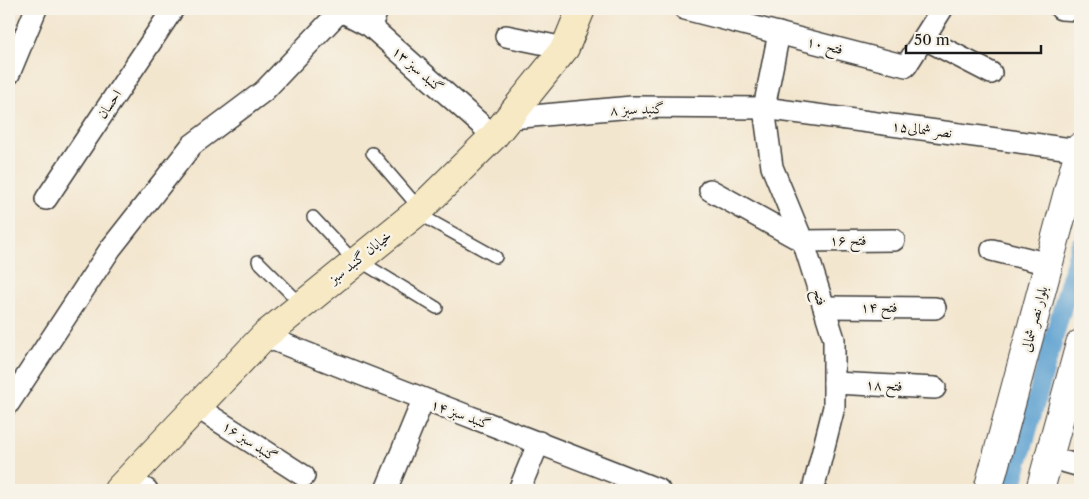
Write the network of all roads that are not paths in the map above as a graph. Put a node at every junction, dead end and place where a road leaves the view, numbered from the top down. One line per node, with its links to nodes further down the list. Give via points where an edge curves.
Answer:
1 (36, 9): 16 (street)
2 (173, 9): 22 (street, احسان)
3 (578, 9): 14 (main road, خیابان گنبد سبز)
4 (684, 9): 9 (street, فتح ۱۰)
5 (942, 9): 13 (street)
6 (1061, 9): 8 (street)
7 (339, 10): 10 (street, گنبد سبز ۱۳); 41 (street, via 264,91 192,145 111,248)
8 (1080, 10)
9 (745, 16): 11 (street, فتح ۱۰)
10 (374, 18): 18 (street, گنبد سبز ۱۳)
11 (779, 33): 13 (street, فتح ۱۰, via 906,66); 17 (street, فتح)
12 (506, 36): 14 (street)
13 (925, 40): 15 (street)
14 (565, 48): 18 (main road, خیابان گنبد سبز)
15 (991, 73)
16 (9, 74)
17 (764, 108): 18 (street, گنبد سبز ۸, via 632,107); 19 (street, نصر شمالی۱۵); 26 (street, فتح, via 772,167)
18 (502, 127): 23 (main road, خیابان گنبد سبز)
19 (1080, 148): 31 (street, بلوار نصر شمالی)
20 (372, 153): 23 (lane)
21 (710, 190): 26 (street)
22 (46, 199)
23 (418, 211): 28 (lane); 29 (main road, خیابان گنبد سبز)
24 (313, 218): 29 (lane)
25 (894, 240): 26 (street, فتح ۱۶)
26 (802, 241): 33 (street, فتح)
27 (992, 250): 31 (street)
28 (496, 257)
29 (355, 260): 32 (main road, خیابان گنبد سبز); 34 (lane)
30 (258, 261): 32 (lane)
31 (1049, 264): 52 (street, بلوار نصر شمالی)
32 (302, 305): 36 (main road, خیابان گنبد سبز)
33 (824, 307): 35 (street, فتح ۱۴); 38 (street, فتح, via 834,338)
34 (437, 308)
35 (935, 308)
36 (264, 336): 40 (street, گنبد سبز ۱۴); 42 (main road, خیابان گنبد سبز)
37 (1080, 344): 44 (street)
38 (834, 383): 39 (street, فتح ۱۸); 51 (street, فتح, via 834,407)
39 (934, 388)
40 (423, 400): 43 (street, گنبد سبز ۱۴); 48 (street)
41 (9, 403)
42 (195, 406): 46 (street, گنبد سبز ۱۶); 47 (main road, خیابان گنبد سبز)
43 (540, 442): 49 (street); 50 (street, گنبد سبز ۱۴)
44 (1048, 457): 45 (street); 53 (street)
45 (1080, 466)
46 (304, 476)
47 (131, 486)
48 (386, 490)
49 (519, 490)
50 (659, 490)
51 (813, 490)
52 (988, 490)
53 (1040, 490)

